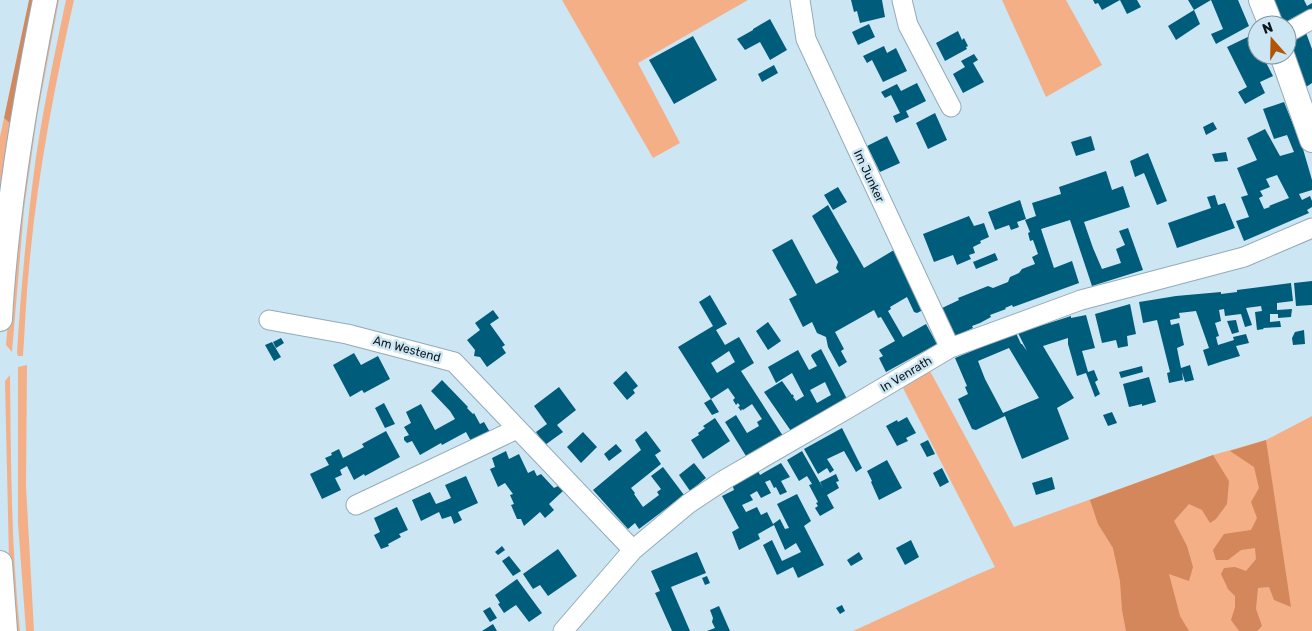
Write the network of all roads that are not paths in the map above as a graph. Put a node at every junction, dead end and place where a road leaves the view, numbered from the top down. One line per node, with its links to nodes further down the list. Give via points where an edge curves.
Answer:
1 (45, 0): 12 (street, via 14,178)
2 (800, 0): 14 (street, Im Junker, via 806,39)
3 (902, 0): 9 (street, via 908,25)
4 (1261, 0): 5 (street)
5 (1267, 15)
6 (1312, 19): 7 (street)
7 (1297, 27)
8 (1286, 65): 10 (street)
9 (951, 106)
10 (1310, 128)
11 (1312, 228): 14 (street, In Venrath, via 1244,257 1081,300)
12 (0, 319)
13 (269, 320): 15 (street, Am Westend, via 347,334 454,362)
14 (950, 348): 17 (street, In Venrath, via 724,480 688,504)
15 (517, 429): 16 (street); 17 (street, Am Westend)
16 (356, 505)
17 (633, 550): 20 (street, In Venrath)
18 (0, 563): 19 (street)
19 (5, 631)
20 (563, 631)

